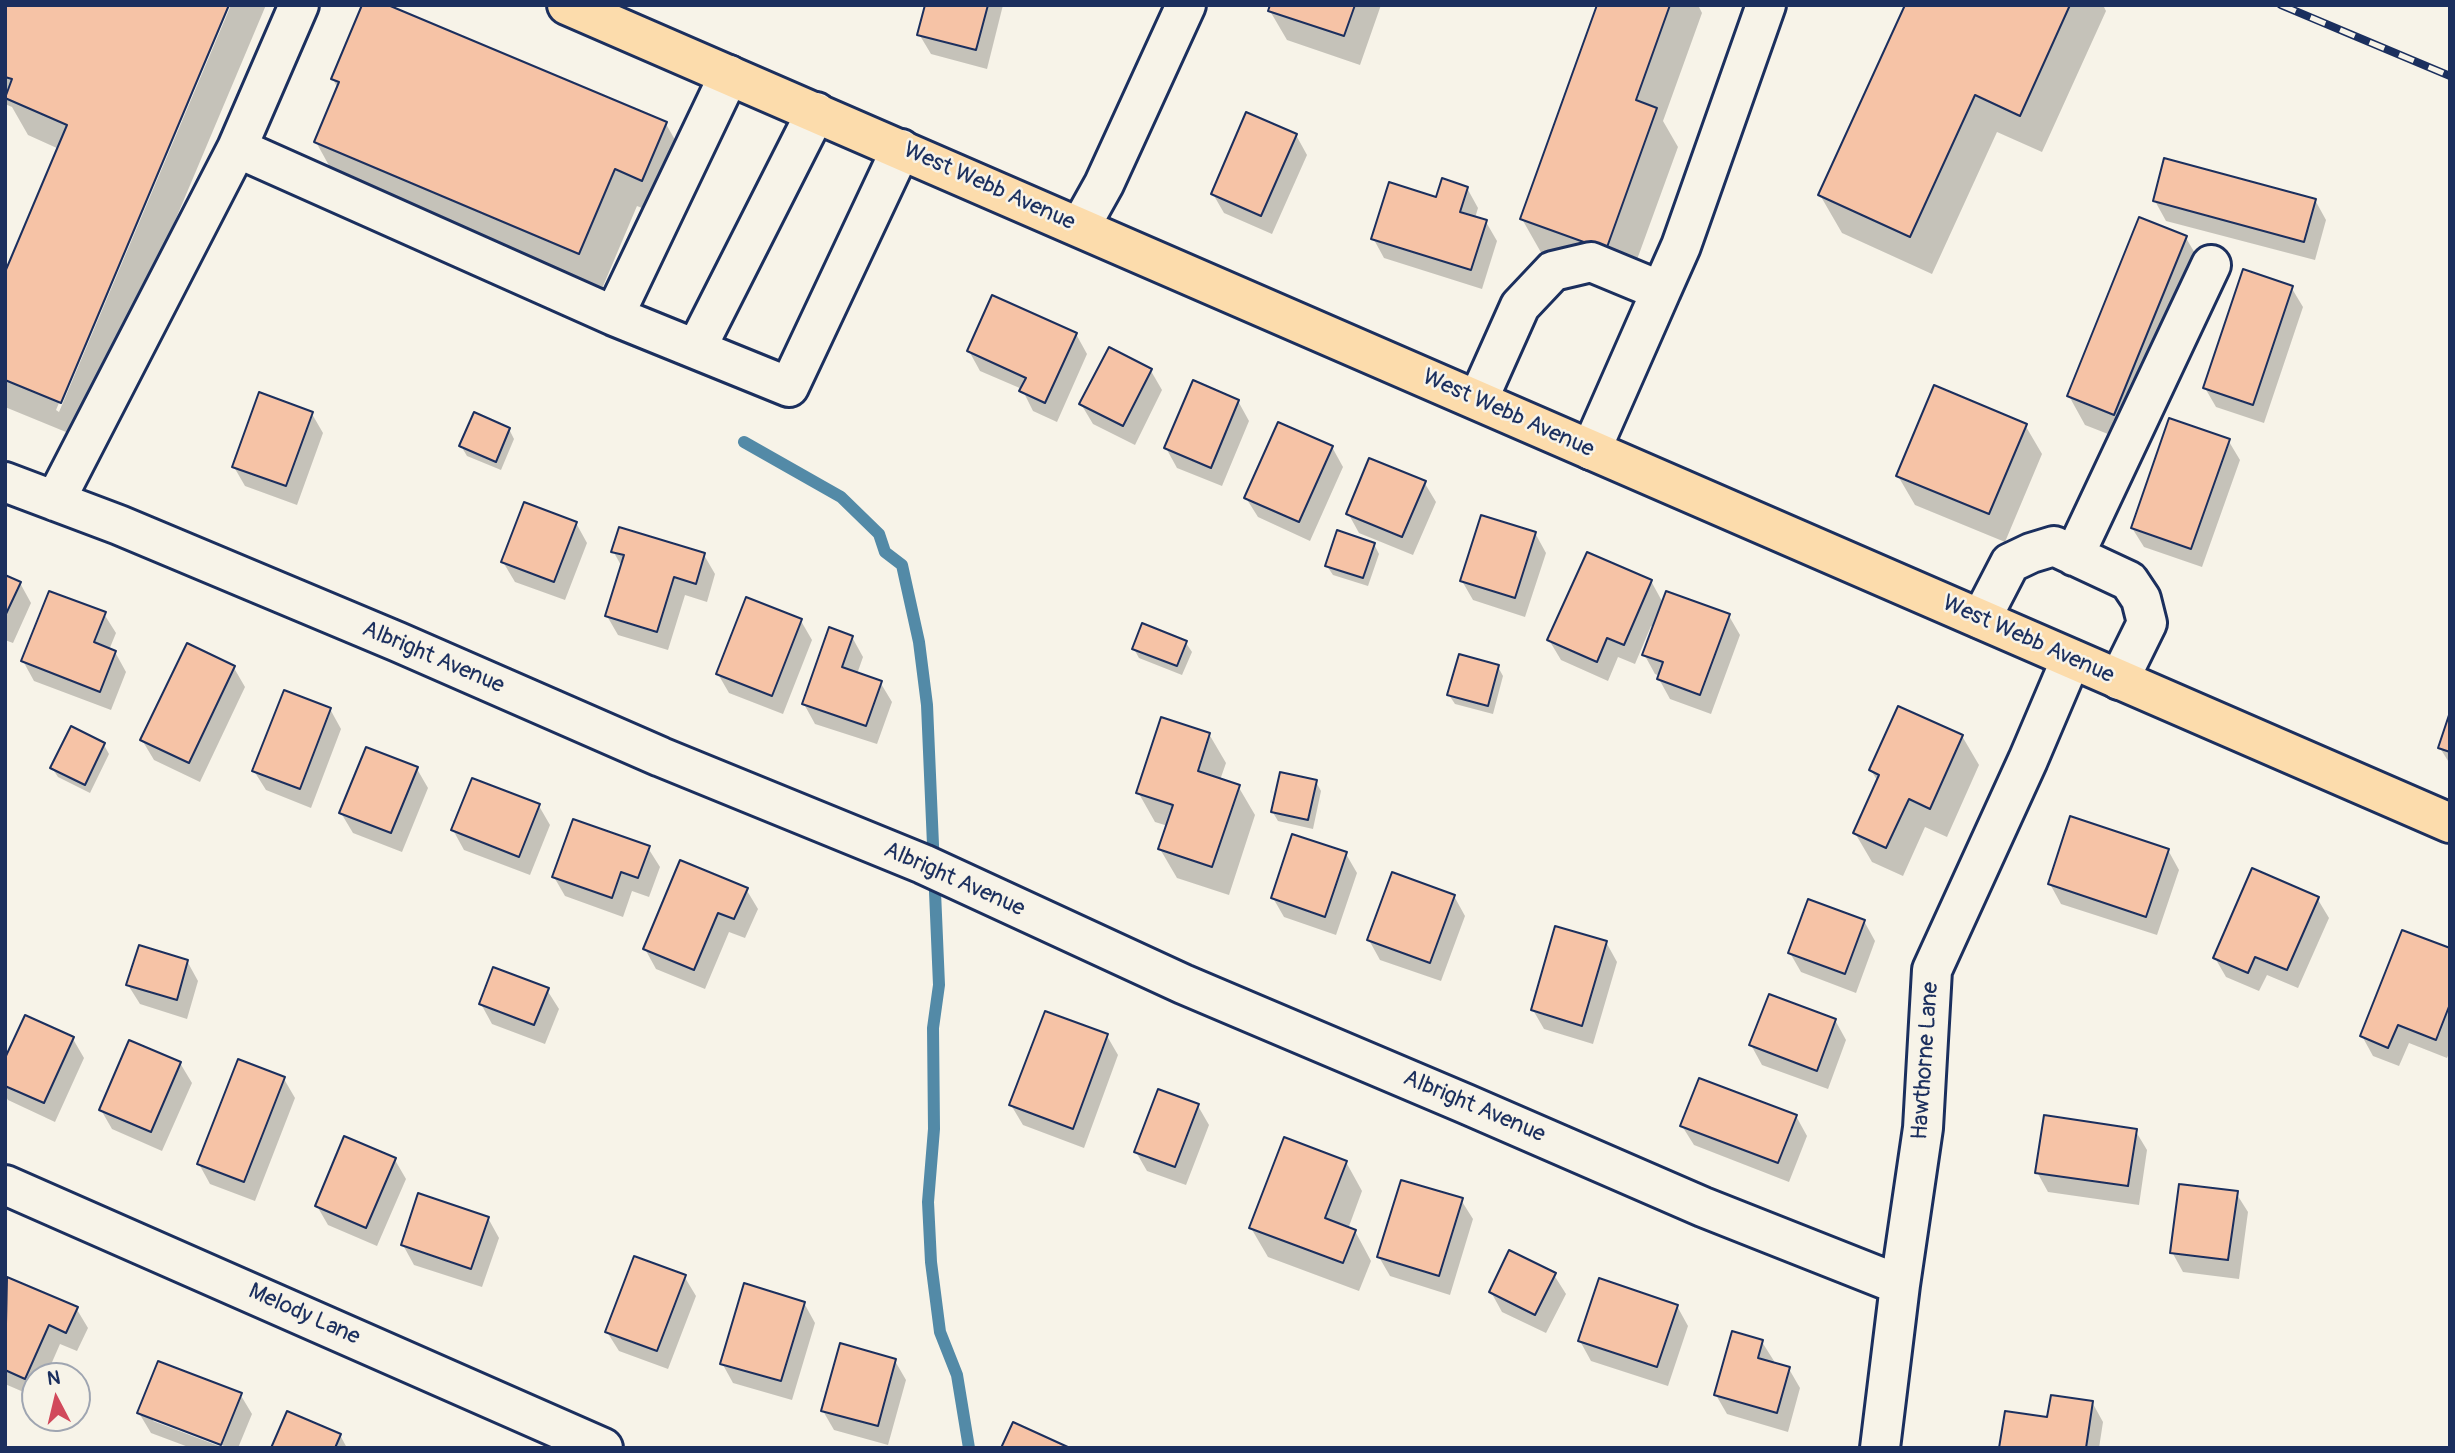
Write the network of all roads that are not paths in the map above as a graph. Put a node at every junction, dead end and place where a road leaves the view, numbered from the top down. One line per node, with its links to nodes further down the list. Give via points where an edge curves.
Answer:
1 (299, 5): 7 (street)
2 (567, 5): 5 (highway, West Webb Avenue)
3 (1186, 5): 9 (street)
4 (1766, 5): 11 (street)
5 (729, 75): 6 (highway, West Webb Avenue); 12 (street)
6 (816, 112): 8 (highway, West Webb Avenue); 13 (street)
7 (237, 148): 12 (street); 17 (street)
8 (901, 149): 9 (highway, West Webb Avenue); 13 (street, via 789,387)
9 (1080, 227): 14 (highway, West Webb Avenue)
10 (2211, 265): 18 (street)
11 (1661, 291): 14 (street, via 1591,261 1553,271 1520,306); 15 (street)
12 (614, 316): 13 (street)
13 (696, 349)
14 (1478, 400): 15 (highway, West Webb Avenue)
15 (1591, 450): 19 (highway, West Webb Avenue)
16 (5, 482): 17 (street, Albright Avenue)
17 (55, 501): 24 (street, Albright Avenue, via 923,864 1183,984 1703,1207)
18 (2074, 556): 19 (street, via 2054,546 2010,563); 21 (street, via 2129,581 2141,599 2147,623)
19 (1981, 619): 20 (highway, West Webb Avenue)
20 (2071, 659): 21 (highway, West Webb Avenue); 24 (street, Hawthorne Lane, via 1932,970 1923,1128)
21 (2119, 680): 22 (highway, West Webb Avenue)
22 (2450, 823)
23 (5, 1185): 25 (street, Melody Lane)
24 (1900, 1285): 26 (street, Hawthorne Lane)
25 (603, 1448)
26 (1880, 1448)

